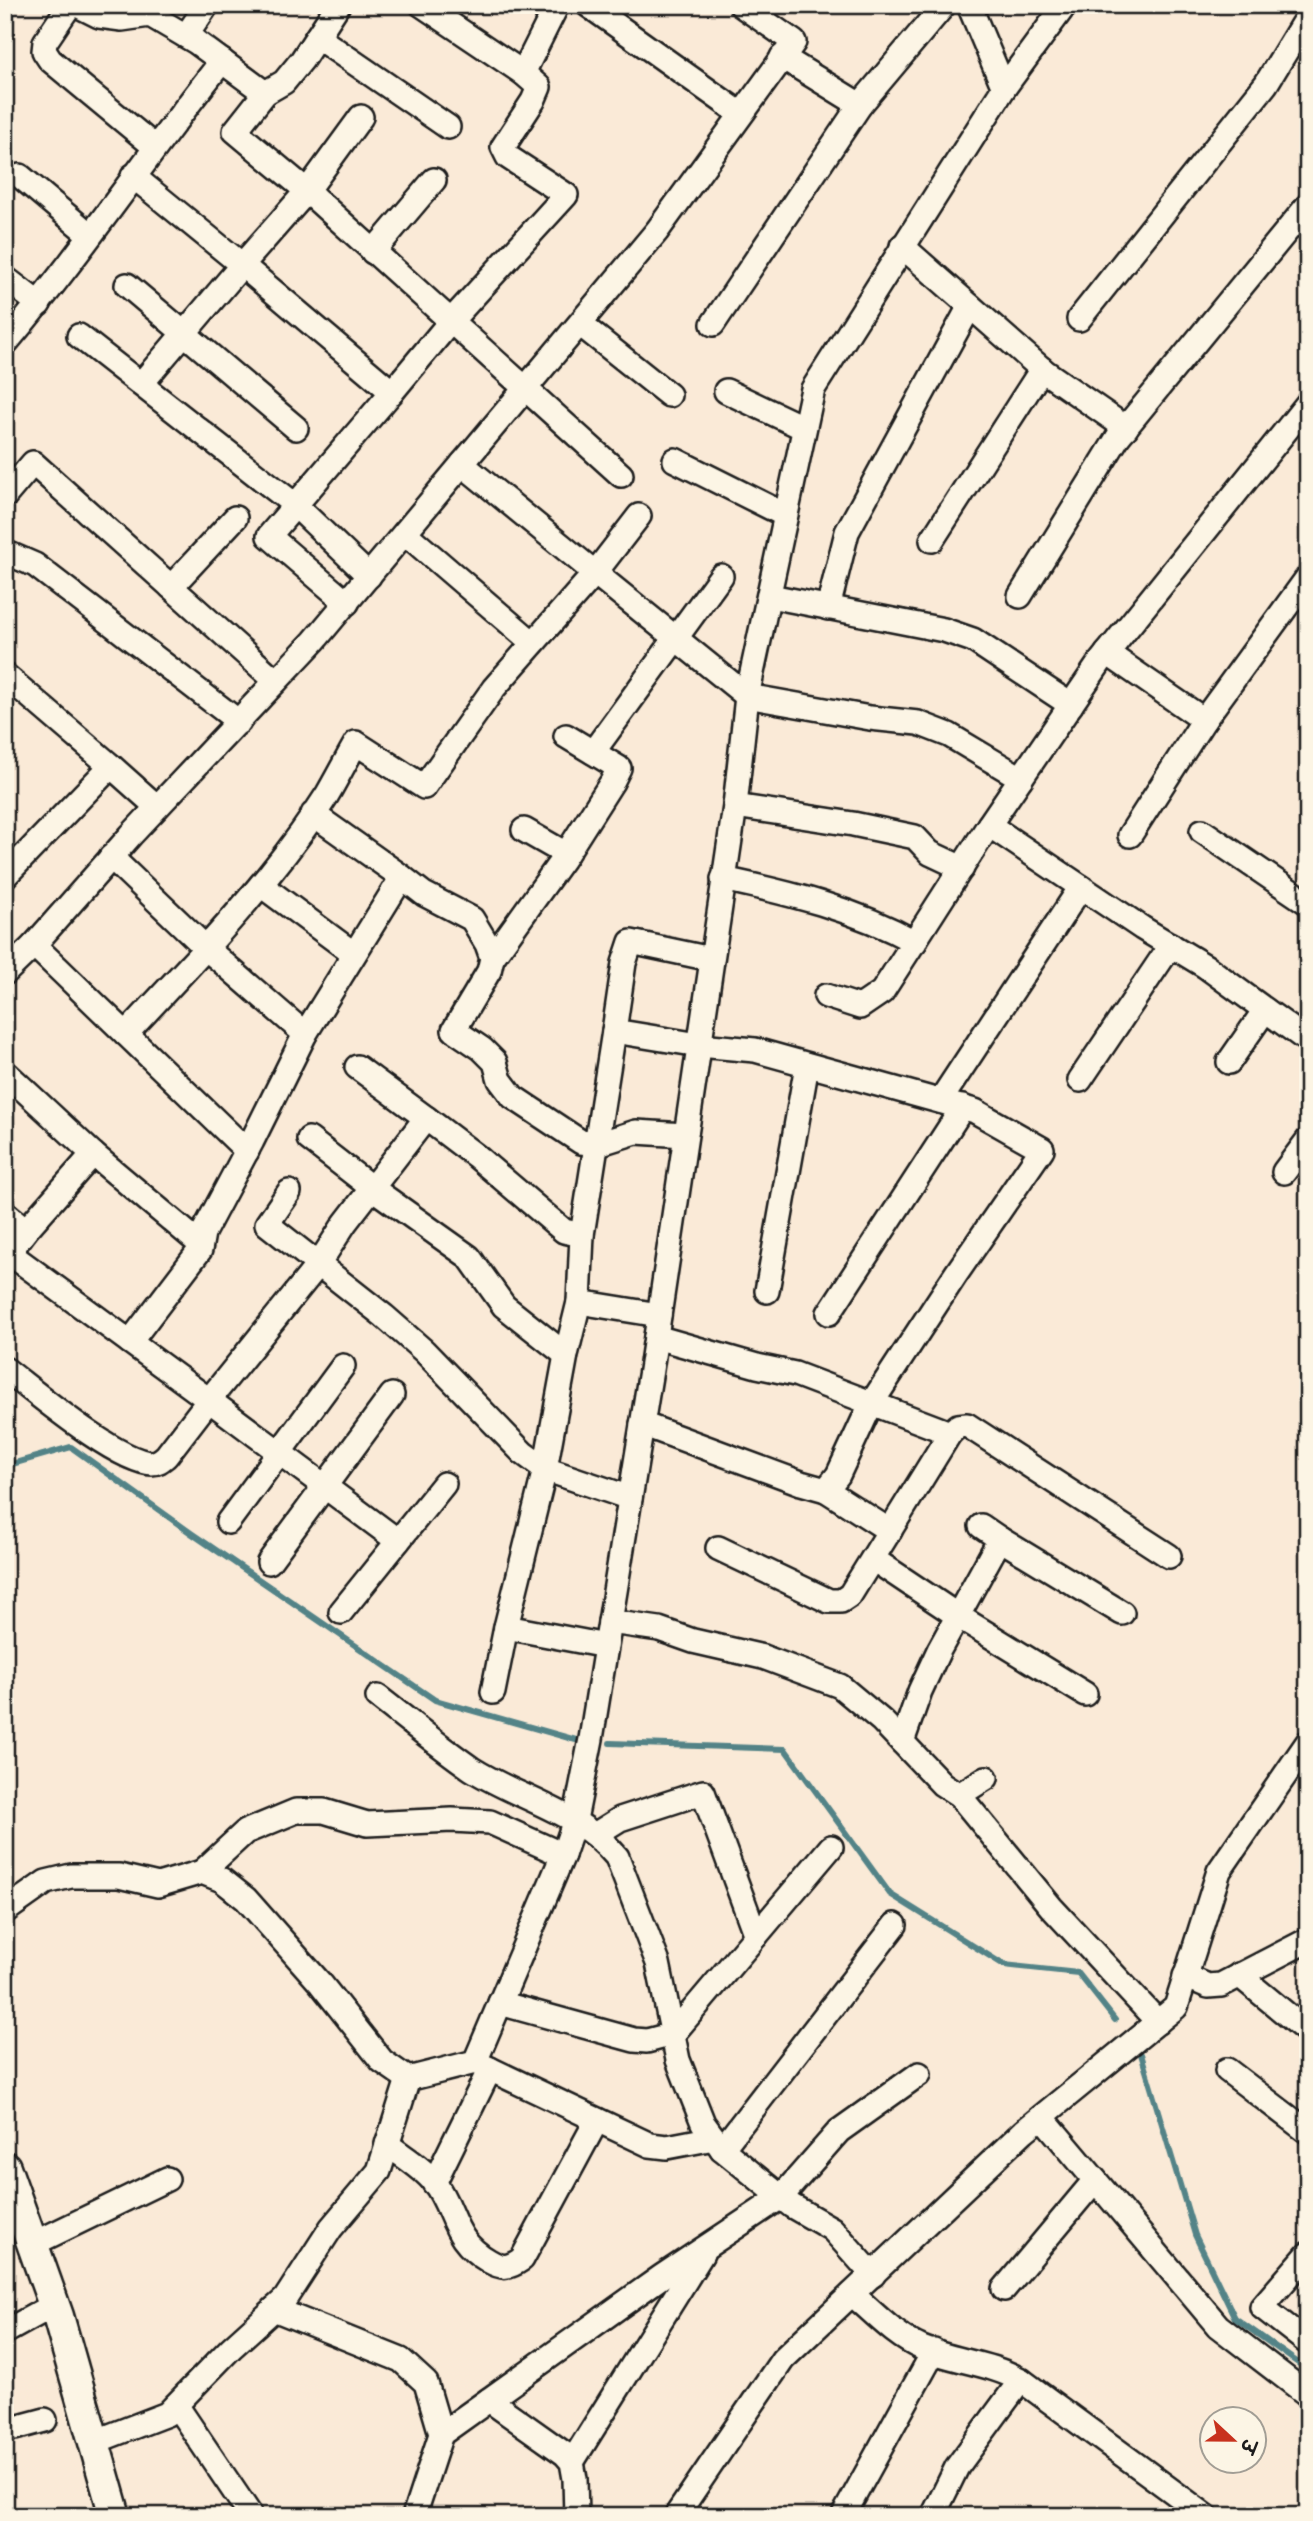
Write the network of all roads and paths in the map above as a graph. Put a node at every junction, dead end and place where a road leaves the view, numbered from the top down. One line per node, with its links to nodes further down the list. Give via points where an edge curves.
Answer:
1 (70, 5): 25 (street, via 45,42 44,51)
2 (76, 5): 12 (street, via 99,16 122,19)
3 (207, 5): 14 (street)
4 (338, 5): 15 (street)
5 (422, 5): 18 (street)
6 (557, 5): 18 (street)
7 (587, 5): 22 (street)
8 (741, 5): 16 (street, via 794,43)
9 (944, 5): 21 (street)
10 (969, 5): 19 (street)
11 (1065, 5): 19 (street)
12 (150, 10): 14 (street)
13 (1308, 15): 39 (street, via 1266,84)
14 (186, 36): 17 (street)
15 (317, 37): 20 (street, via 284,82); 24 (street)
16 (782, 57): 21 (street); 22 (street)
17 (222, 61): 20 (street); 25 (street)
18 (523, 73): 40 (street, via 539,87 503,147 508,157 566,195)
19 (1004, 88): 32 (street)
20 (265, 93): 29 (street, via 235,131)
21 (860, 105): 42 (street)
22 (741, 114): 41 (street, via 657,232)
23 (361, 117): 29 (street)
24 (448, 127)
25 (155, 147): 27 (street)
26 (20, 176): 31 (street)
27 (134, 176): 31 (street); 34 (street)
28 (434, 180): 33 (street)
29 (307, 191): 33 (street); 34 (street)
30 (1308, 205): 55 (street)
31 (90, 235): 37 (street)
32 (902, 246): 38 (street); 54 (street, via 813,389)
33 (373, 252): 40 (street)
34 (242, 265): 43 (street); 50 (street)
35 (5, 278): 37 (street)
36 (127, 285): 43 (street)
37 (38, 304): 45 (street)
38 (970, 306): 46 (street); 75 (street, via 847,532)
39 (1079, 319)
40 (450, 322): 48 (street); 50 (street)
41 (580, 324): 48 (street); 51 (street)
42 (713, 324)
43 (184, 333): 47 (street); 53 (street)
44 (79, 337): 47 (street)
45 (5, 344)
46 (1042, 369): 55 (street); 65 (street)
47 (141, 384): 60 (street)
48 (525, 390): 57 (street); 58 (street)
49 (726, 391): 54 (street)
50 (392, 392): 60 (street)
51 (669, 395)
52 (1308, 403): 78 (street)
53 (296, 428)
54 (804, 428): 61 (street)
55 (1126, 428): 73 (street)
56 (675, 460): 61 (street)
57 (462, 464): 64 (street); 67 (street)
58 (621, 475)
59 (5, 496): 71 (street, via 33,463)
60 (295, 506): 68 (street); 74 (street, via 269,536)
61 (785, 514): 72 (street)
62 (639, 516): 67 (street)
63 (234, 517): 71 (street)
64 (405, 533): 68 (street); 77 (street)
65 (932, 540)
66 (5, 552): 84 (street, via 35,565)
67 (594, 573): 76 (street); 77 (street)
68 (369, 576): 74 (street)
69 (721, 576): 76 (street)
70 (1308, 576): 83 (street)
71 (171, 587): 80 (street)
72 (770, 596): 75 (street); 81 (street)
73 (1020, 596)
74 (346, 603): 80 (street)
75 (828, 608): 82 (street, via 944,630 973,640)
76 (676, 640): 81 (street); 86 (street)
77 (533, 643): 91 (street, via 494,688 424,787 356,743)
78 (1107, 653): 82 (street); 83 (street)
79 (5, 676): 87 (street)
80 (276, 681): 84 (street)
81 (747, 696): 88 (street, via 918,723 950,735); 89 (street)
82 (1071, 705): 88 (street)
83 (1205, 720): 95 (street)
84 (239, 722): 90 (street)
85 (566, 736): 86 (street)
86 (593, 752): 96 (street, via 619,768)
87 (111, 766): 90 (street); 99 (street)
88 (1021, 778): 92 (street)
89 (735, 806): 98 (street, via 915,837 930,853); 101 (street)
90 (157, 807): 97 (street)
91 (313, 814): 100 (street); 102 (street)
92 (989, 825): 98 (street); 103 (street)
93 (524, 830): 96 (street)
94 (1202, 831): 104 (street)
95 (1130, 835)
96 (566, 854): 110 (street)
97 (111, 857): 106 (street); 108 (street)
98 (962, 867): 105 (street)
99 (5, 876)
100 (402, 877): 109 (street); 110 (street, via 471,919)
101 (723, 878): 105 (street, via 846,911); 111 (street)
102 (261, 885): 108 (street); 109 (street)
103 (1081, 887): 107 (street); 125 (street)
104 (1308, 904)
105 (915, 942): 113 (street, via 882,992 860,1007)
106 (34, 945): 112 (street); 116 (street)
107 (1171, 945): 114 (street); 124 (street)
108 (206, 948): 116 (street); 117 (street)
109 (354, 954): 117 (street)
110 (492, 958): 130 (street, via 454,1030 495,1062 500,1080 513,1097 581,1142)
111 (711, 959): 115 (street, via 631,942); 119 (street)
112 (5, 972)
113 (826, 996)
114 (1265, 1010): 118 (street); 120 (street)
115 (614, 1031): 119 (street); 130 (street)
116 (126, 1034): 131 (street)
117 (305, 1034): 131 (street)
118 (1308, 1041)
119 (699, 1045): 121 (street, via 755,1050); 127 (street)
120 (1229, 1062)
121 (807, 1065): 125 (street); 142 (street)
122 (357, 1067): 126 (street)
123 (5, 1072): 132 (street)
124 (1080, 1080)
125 (951, 1104): 144 (street); 152 (street, via 975,1111 1042,1149)
126 (426, 1118): 134 (street); 138 (street, via 564,1231)
127 (685, 1135): 130 (street, via 636,1132); 145 (street)
128 (309, 1139): 134 (street)
129 (1308, 1140): 133 (street)
130 (598, 1144): 138 (street)
131 (247, 1151): 139 (street)
132 (93, 1154): 137 (street); 139 (street)
133 (1284, 1172)
134 (372, 1188): 141 (street); 147 (street, via 469,1257 505,1306)
135 (289, 1192): 141 (street, via 267,1224)
136 (5, 1213): 137 (street)
137 (26, 1230): 140 (street)
138 (582, 1235): 143 (street)
139 (201, 1244): 146 (street)
140 (7, 1255): 146 (street)
141 (318, 1265): 151 (street); 156 (street, via 424,1351 523,1453)
142 (767, 1291)
143 (579, 1302): 145 (street); 147 (street)
144 (829, 1312)
145 (657, 1326): 152 (street); 153 (street)
146 (130, 1342): 151 (street)
147 (566, 1354): 156 (street)
148 (343, 1366): 155 (street)
149 (5, 1369): 151 (street, via 108,1446 149,1463 166,1456)
150 (392, 1395): 158 (street)
151 (209, 1399): 155 (street)
152 (871, 1404): 154 (street); 159 (street, via 838,1475)
153 (642, 1424): 159 (street); 160 (street)
154 (950, 1433): 163 (street); 167 (street, via 967,1425)
155 (280, 1453): 158 (street); 161 (street)
156 (545, 1469): 160 (street); 174 (street)
157 (444, 1483): 165 (street)
158 (324, 1486): 165 (street); 169 (street)
159 (826, 1490): 163 (street)
160 (630, 1498): 173 (street)
161 (228, 1521)
162 (981, 1526): 164 (street)
163 (890, 1531): 168 (street)
164 (1000, 1539): 171 (street); 172 (street)
165 (397, 1541): 170 (street)
166 (718, 1548): 168 (street, via 829,1601 850,1595)
167 (1169, 1556)
168 (873, 1559): 172 (street)
169 (269, 1562)
170 (341, 1612)
171 (1122, 1613)
172 (958, 1616): 177 (street); 179 (street, via 920,1691)
173 (610, 1622): 175 (street); 179 (street, via 659,1629 763,1657 840,1686)
174 (506, 1628): 175 (street); 176 (street)
175 (606, 1646): 183 (street)
176 (493, 1692)
177 (1085, 1694)
178 (379, 1697): 183 (street, via 473,1769)
179 (902, 1742): 182 (street, via 942,1784)
180 (1308, 1742): 193 (street, via 1219,1871)
181 (986, 1778): 182 (street)
182 (959, 1795): 195 (street, via 1051,1907)
183 (575, 1820): 184 (street); 186 (street)
184 (596, 1834): 190 (street, via 620,1819 703,1792); 197 (street, via 617,1857 658,1963)
185 (831, 1847): 190 (street)
186 (564, 1855): 187 (street, via 490,1822 367,1824 324,1811 296,1811 245,1832); 194 (street)
187 (201, 1872): 188 (street, via 158,1885 119,1876 71,1876 46,1882); 201 (street, via 222,1880 246,1899 382,2061)
188 (5, 1911)
189 (895, 1925): 206 (street)
190 (756, 1936): 197 (street)
191 (1308, 1940): 192 (street)
192 (1239, 1975): 193 (street, via 1208,1986); 196 (street)
193 (1185, 1976): 195 (street, via 1176,2007)
194 (500, 2003): 197 (street, via 634,2040); 198 (street)
195 (1158, 2022): 202 (street)
196 (1308, 2032)
197 (673, 2034): 206 (street, via 678,2060 703,2123)
198 (483, 2066): 201 (street); 203 (street); 210 (street)
199 (1227, 2070): 204 (street)
200 (919, 2074): 211 (street, via 839,2131)
201 (408, 2079): 205 (street)
202 (1042, 2117): 209 (street); 215 (street)
203 (597, 2120): 206 (street, via 650,2145); 210 (street, via 522,2259 510,2268 499,2267 472,2251)
204 (1308, 2132)
205 (387, 2144): 210 (street); 219 (street, via 379,2171 331,2228)
206 (718, 2144): 211 (street)
207 (5, 2167): 212 (main road)
208 (167, 2179): 212 (street)
209 (1095, 2180): 216 (street); 224 (street, via 1218,2326)
210 (434, 2183)
211 (781, 2197): 213 (street); 215 (street, via 832,2229)
212 (33, 2244): 218 (main road)
213 (708, 2246): 225 (street); 231 (street)
214 (1308, 2254): 221 (street, via 1262,2306)
215 (873, 2275): 217 (street)
216 (1004, 2289)
217 (852, 2294): 222 (street, via 887,2325); 236 (street, via 783,2359)
218 (54, 2305): 220 (street); 230 (main road)
219 (274, 2309): 226 (street); 229 (street, via 401,2360 426,2383)
220 (5, 2332)
221 (1308, 2343)
222 (934, 2351): 223 (street, via 1003,2370); 237 (street)
223 (1021, 2380): 238 (street, via 957,2467); 239 (street)
224 (1308, 2395)
225 (489, 2400): 229 (street); 231 (street)
226 (176, 2405): 230 (street, via 167,2414); 233 (street)
227 (45, 2420): 228 (street)
228 (5, 2426)
229 (441, 2434): 234 (street)
230 (94, 2442): 232 (main road)
231 (572, 2462): 235 (street)
232 (115, 2516)
233 (251, 2516)
234 (414, 2516)
235 (576, 2516)
236 (676, 2516)
237 (843, 2516)
238 (933, 2516)
239 (1206, 2516)

